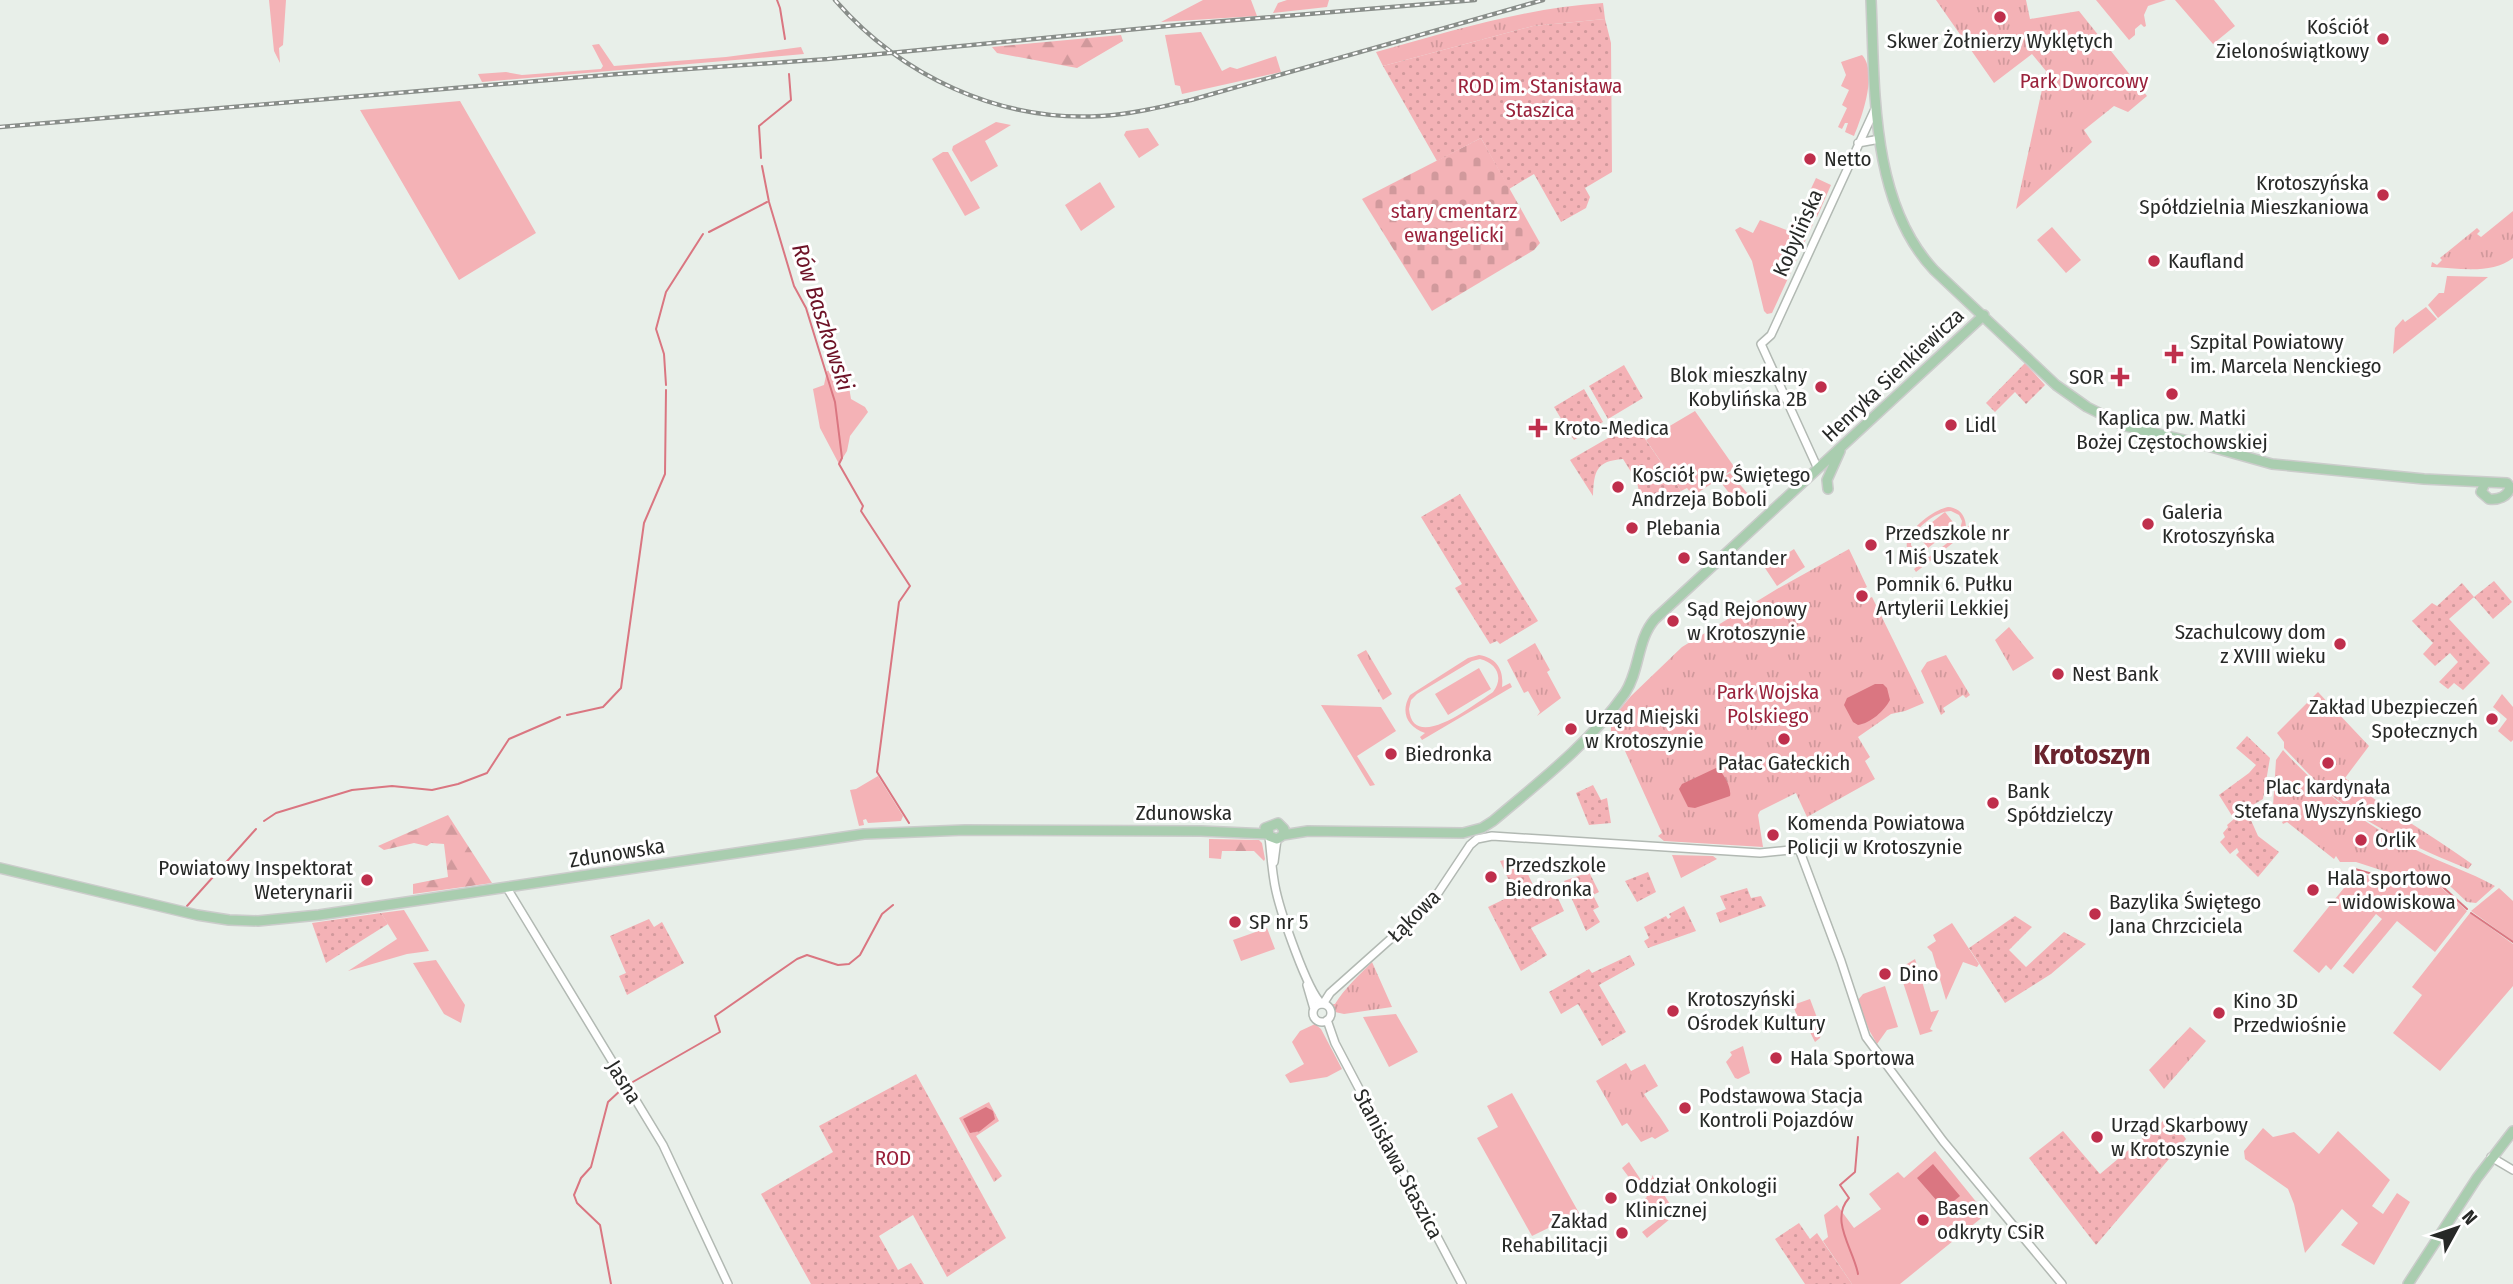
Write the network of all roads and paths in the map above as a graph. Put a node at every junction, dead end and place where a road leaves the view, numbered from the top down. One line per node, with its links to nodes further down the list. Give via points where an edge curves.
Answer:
1 (1871, 0): 2 (main road, Kobylińska)
2 (1875, 108): 3 (main road); 4 (street, Kobylińska)
3 (1880, 139): 4 (street); 5 (main road, via 1889,185 1906,232 1926,262)
4 (1858, 144): 7 (street, Kobylińska, via 1771,335 1761,344)
5 (1984, 315): 6 (main road, Henryka Sienkiewicza); 9 (main road, via 2059,387 2125,426 2272,464)
6 (1842, 447): 7 (main road, Henryka Sienkiewicza); 10 (main road, via 1827,480)
7 (1818, 469): 13 (main road, Henryka Sienkiewicza, via 1655,620 1644,634 1632,681 1601,724)
8 (2513, 475): 11 (main road)
9 (2483, 487): 11 (main road); 11 (main road, via 2483,496 2489,499)
10 (1828, 489)
11 (2509, 490)
12 (1275, 834): 13 (main road, Zdunowska); 15 (main road, Zdunowska, via 956,830 864,834); 16 (street, via 1275,889)
13 (1474, 836): 17 (street, Łąkowa, via 1432,902 1331,993); 25 (street, Zdunowska, via 1760,853 1799,849 1866,1037 1942,1141)
14 (0, 869): 15 (main road, Zdunowska, via 197,915 253,922)
15 (507, 888): 23 (street, Jasna, via 663,1145)
16 (1306, 978): 17 (street, via 1317,1000); 18 (street)
17 (1325, 1005): 18 (street, Łąkowa); 19 (street, via 1331,1014)
18 (1314, 1009): 19 (street, Stanisława Staszica, via 1314,1016)
19 (1324, 1020): 24 (street, Stanisława Staszica)
20 (2513, 1131): 21 (main road)
21 (2491, 1157): 22 (street); 26 (main road)
22 (2513, 1170)
23 (728, 1284)
24 (1462, 1284)
25 (2062, 1284)
26 (2408, 1284)

